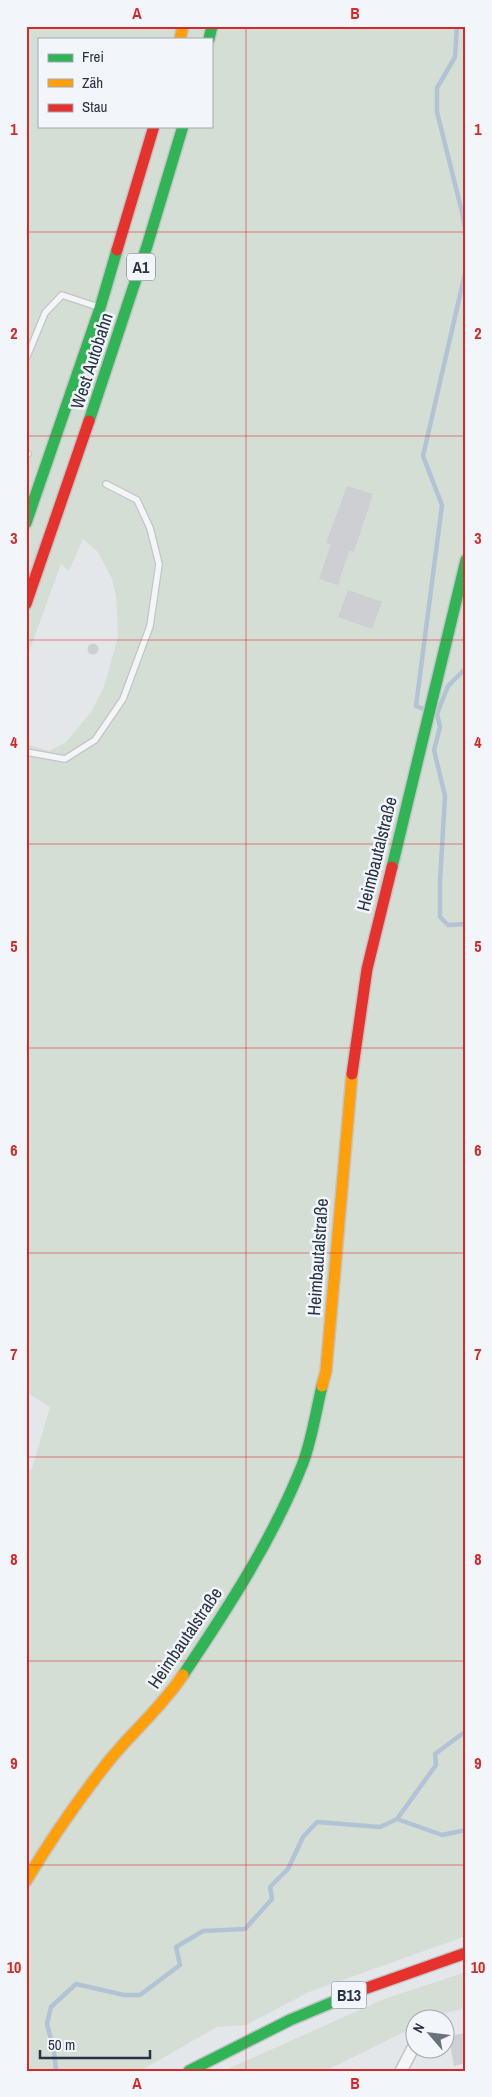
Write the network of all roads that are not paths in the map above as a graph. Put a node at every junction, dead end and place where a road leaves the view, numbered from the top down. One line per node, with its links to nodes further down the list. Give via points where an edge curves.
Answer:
1 (153, 128): 3 (main road, West Autobahn / A1)
2 (182, 128): 8 (main road, West Autobahn / A1, via 99,397)
3 (100, 308): 4 (lane, via 62,295 45,313); 6 (main road, West Autobahn / A1)
4 (26, 359)
5 (106, 484): 9 (lane, via 137,500 150,528 158,564 150,626 124,699 95,740 64,758)
6 (26, 523)
7 (466, 560): 10 (main road, Heimbautalstraße, via 367,969 349,1093 326,1371 303,1462 228,1609 174,1689 108,1761 54,1834)
8 (26, 604)
9 (26, 752)
10 (26, 1881)
11 (466, 1953): 12 (main road, B13, via 342,1998)
12 (189, 2071)

